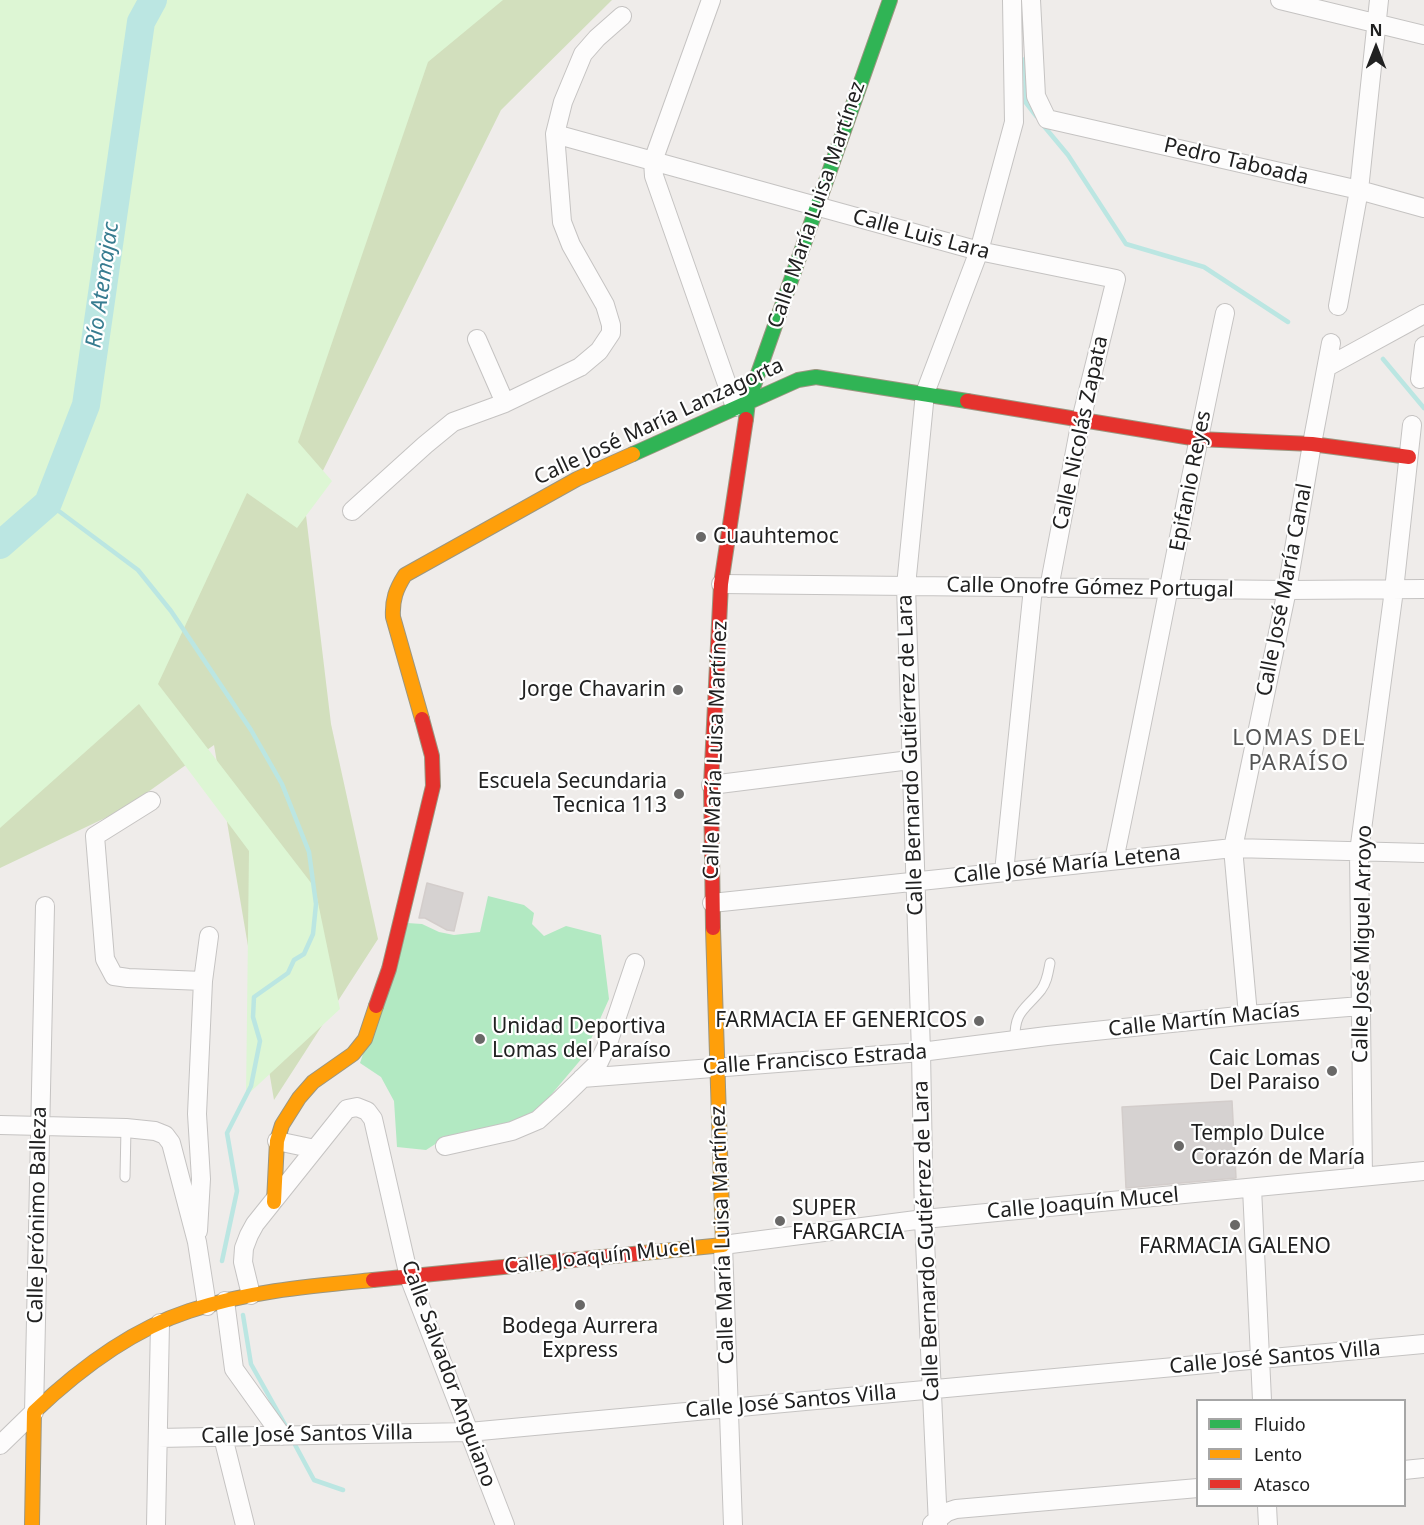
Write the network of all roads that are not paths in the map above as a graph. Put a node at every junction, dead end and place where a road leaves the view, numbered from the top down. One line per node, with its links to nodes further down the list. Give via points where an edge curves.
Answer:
1 (711, 0): 11 (street)
2 (890, 0): 13 (street, Calle María Luisa Martínez)
3 (1012, 0): 15 (street, Calle Bernardo Gutiérrez de Lara, via 1014,122)
4 (1031, 0): 12 (street, Pedro Taboada, via 1036,96 1047,119)
5 (1282, 0): 8 (street)
6 (1379, 0): 8 (street)
7 (622, 16): 10 (street, via 584,54 563,102)
8 (1377, 24): 9 (street); 12 (street)
9 (1424, 35)
10 (555, 134): 11 (street, Calle Luis Lara); 28 (street, via 562,222 604,305 611,333 599,351 580,367)
11 (653, 161): 13 (street, Calle Luis Lara); 29 (street, via 654,176)
12 (1359, 190): 14 (street, Pedro Taboada); 17 (street)
13 (817, 207): 15 (street, Calle Luis Lara); 29 (street, Calle María Luisa Martínez)
14 (1424, 208)
15 (979, 251): 16 (street, Calle Luis Lara); 27 (street, Calle Bernardo Gutiérrez de Lara)
16 (1116, 279): 30 (street, Calle Nicolás Zapata)
17 (1338, 306)
18 (1226, 313): 32 (street, Epifanio Reyes)
19 (1424, 314): 20 (street)
20 (1401, 327): 21 (street); 25 (street)
21 (1424, 336)
22 (477, 339): 28 (street)
23 (1331, 343): 25 (street, Calle José María Canal)
24 (1424, 346): 26 (street)
25 (1327, 367): 33 (street, Calle José María Canal)
26 (1420, 379)
27 (925, 393): 29 (street, Calle José María Lanzagorta, via 816,376); 30 (street, Calle José María Lanzagorta); 37 (street, Calle Bernardo Gutiérrez de Lara)
28 (505, 403): 35 (street, via 453,422)
29 (742, 405): 36 (street, Calle María Luisa Martínez); 68 (street, Calle José María Lanzagorta, via 577,479 422,564 405,575 396,589 393,617 432,756 433,786 389,969 364,1040 353,1054 306,1090 282,1125)
30 (1081, 420): 32 (street, Calle José María Lanzagorta); 38 (street, Calle Nicolás Zapata)
31 (1412, 425): 34 (street, Calle José Miguel Arroyo)
32 (1198, 439): 33 (street, Calle José María Lanzagorta); 39 (street, Epifanio Reyes)
33 (1312, 444): 34 (street, Calle José María Lanzagorta); 41 (street, Calle José María Canal)
34 (1409, 457): 42 (street, Calle José Miguel Arroyo)
35 (352, 511)
36 (721, 584): 37 (street, Calle Onofre Gómez Portugal); 44 (street, Calle María Luisa Martínez)
37 (906, 586): 38 (street, Calle Onofre Gómez Portugal); 43 (street, Calle Bernardo Gutiérrez de Lara)
38 (1041, 588): 39 (street, Calle Onofre Gómez Portugal); 50 (street, Calle Nicolás Zapata)
39 (1170, 588): 41 (street, Calle Onofre Gómez Portugal); 49 (street, Epifanio Reyes)
40 (1424, 589): 42 (street, Calle Onofre Gómez Portugal)
41 (1287, 590): 42 (street, Calle Onofre Gómez Portugal); 46 (street, Calle José María Canal)
42 (1394, 590): 47 (street, Calle José Miguel Arroyo)
43 (910, 760): 44 (street); 51 (street, Calle Bernardo Gutiérrez de Lara)
44 (711, 785): 52 (street, Calle María Luisa Martínez)
45 (151, 801): 57 (street, via 95,836 105,959 114,976)
46 (1233, 848): 47 (street, Calle José María Letena); 49 (street, Calle José María Letena); 59 (street, Calle José María Canal)
47 (1359, 852): 48 (street, Calle José María Letena); 58 (street, Calle José Miguel Arroyo)
48 (1424, 853)
49 (1114, 860): 50 (street, Calle José María Letena)
50 (1004, 872): 51 (street, Calle José María Letena)
51 (914, 880): 52 (street, Calle José María Letena); 62 (street, Calle Bernardo Gutiérrez de Lara)
52 (712, 903): 63 (street, Calle María Luisa Martínez)
53 (45, 906): 66 (street, Calle Jerónimo Balleza)
54 (209, 936): 57 (street)
55 (635, 963): 64 (street, via 608,1043 599,1062)
56 (1050, 963): 61 (lane, via 1041,990 1022,1009 1014,1027)
57 (203, 981): 77 (street)
58 (1361, 1006): 59 (street, Calle Martín Macías); 73 (street, Calle José Miguel Arroyo)
59 (1248, 1015): 60 (street, Calle Martín Macías)
60 (1047, 1036): 61 (street, Calle Francisco Estrada)
61 (1015, 1040): 62 (street, Calle Francisco Estrada)
62 (921, 1052): 63 (street, Calle Francisco Estrada); 76 (street, Calle Bernardo Gutiérrez de Lara)
63 (717, 1067): 64 (street, Calle Francisco Estrada); 78 (street, Calle María Luisa Martínez)
64 (582, 1078): 69 (street, via 538,1120 512,1131)
65 (0, 1125): 66 (street)
66 (41, 1127): 67 (street); 89 (street, Calle Jerónimo Balleza)
67 (126, 1128): 72 (lane); 77 (street, via 155,1131 171,1143)
68 (278, 1141): 70 (street); 75 (street, Calle José María Lanzagorta)
69 (445, 1146)
70 (315, 1149): 75 (street); 79 (street, Calle Salvador Anguiano, via 347,1109 368,1111 374,1119)
71 (1424, 1172): 73 (street, Calle Joaquín Mucel)
72 (125, 1177)
73 (1363, 1177): 74 (street, Calle Joaquín Mucel)
74 (1252, 1188): 76 (street, Calle Joaquín Mucel); 85 (street)
75 (274, 1202): 80 (street, via 255,1224 244,1248 243,1262)
76 (924, 1219): 78 (street, Calle Joaquín Mucel); 86 (street, Calle Bernardo Gutiérrez de Lara)
77 (197, 1242): 82 (street)
78 (723, 1245): 79 (street, Calle Joaquín Mucel); 88 (street, Calle María Luisa Martínez)
79 (409, 1277): 80 (street, Calle Joaquín Mucel); 90 (street, Calle Salvador Anguiano)
80 (251, 1295): 81 (street, Calle Joaquín Mucel)
81 (225, 1301): 82 (street, Calle Joaquín Mucel); 91 (street, via 234,1369)
82 (207, 1306): 83 (street, Calle Joaquín Mucel)
83 (160, 1323): 89 (street, Calle Joaquín Mucel, via 75,1376); 93 (street)
84 (1424, 1344): 85 (street, Calle José Santos Villa)
85 (1260, 1359): 86 (street, Calle José Santos Villa); 87 (street)
86 (931, 1390): 88 (street, Calle José Santos Villa); 99 (street, Calle Bernardo Gutiérrez de Lara)
87 (1262, 1399)
88 (728, 1408): 90 (street, Calle José Santos Villa); 104 (street, Calle María Luisa Martínez)
89 (34, 1412): 94 (street, Calle Joaquín Mucel); 100 (street, Calle Jerónimo Balleza)
90 (469, 1432): 91 (street, Calle José Santos Villa); 103 (street, Calle Salvador Anguiano)
91 (282, 1436): 92 (street, Calle José Santos Villa)
92 (223, 1437): 93 (street, Calle José Santos Villa); 102 (street)
93 (158, 1438): 101 (street)
94 (0, 1445)
95 (1424, 1468): 96 (street)
96 (1406, 1470)
97 (1196, 1488): 99 (street, via 956,1509)
98 (1267, 1507): 105 (street)
99 (936, 1523)
100 (32, 1525)
101 (156, 1525)
102 (245, 1525)
103 (505, 1525)
104 (733, 1525)
105 (1268, 1525)

